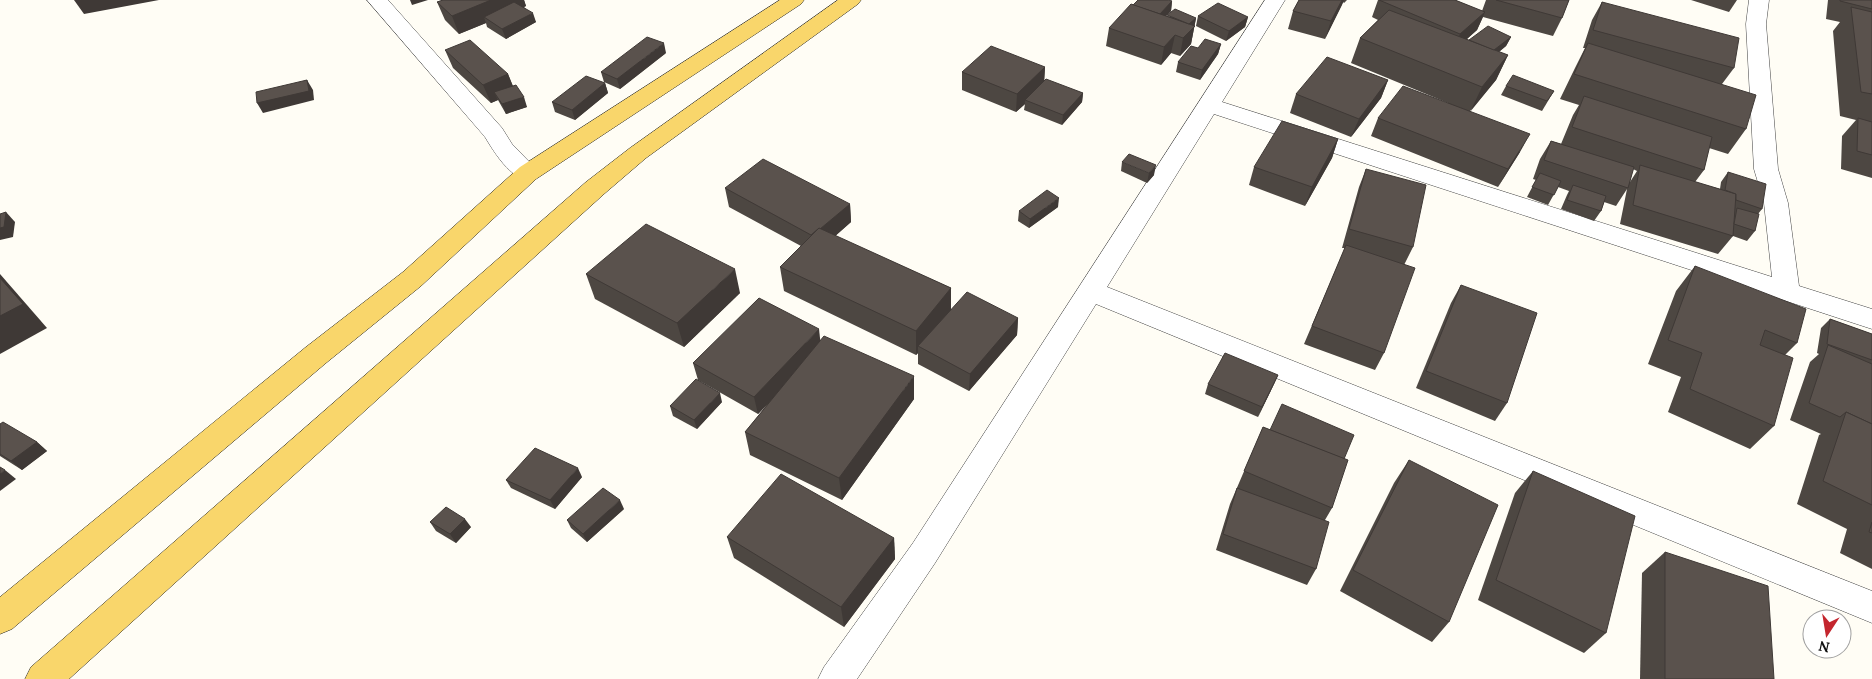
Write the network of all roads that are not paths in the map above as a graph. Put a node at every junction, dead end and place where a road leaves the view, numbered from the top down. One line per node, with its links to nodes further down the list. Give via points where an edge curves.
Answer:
1 (377, 0): 7 (street)
2 (794, 0): 7 (main road)
3 (851, 0): 13 (main road, via 638,153 596,188)
4 (1275, 0): 6 (street)
5 (1759, 0): 9 (street, via 1756,24 1766,169 1776,203)
6 (1209, 105): 8 (street); 9 (street)
7 (528, 173): 12 (main road, via 412,279)
8 (1090, 291): 11 (street); 14 (street, via 924,553)
9 (1787, 292): 10 (street)
10 (1872, 319)
11 (1872, 607)
12 (0, 618)
13 (43, 679)
14 (836, 679)

